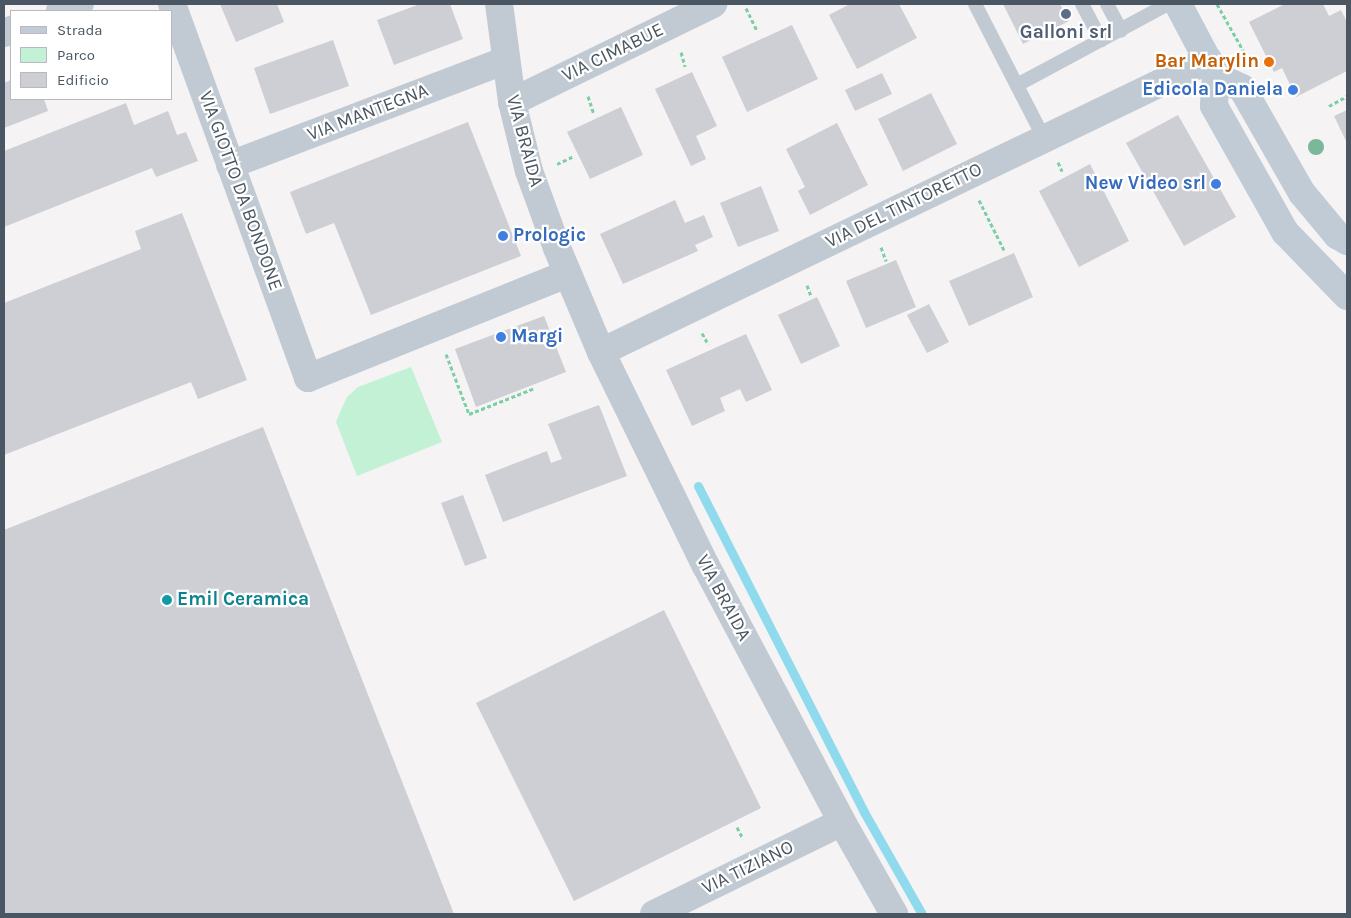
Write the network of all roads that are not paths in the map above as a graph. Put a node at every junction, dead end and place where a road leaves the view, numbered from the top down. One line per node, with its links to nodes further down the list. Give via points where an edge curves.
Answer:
1 (80, 4): 10 (street)
2 (172, 4): 18 (street, VIA GIOTTO DA BONDONE)
3 (499, 4): 13 (street, VIA BRAIDA)
4 (713, 4): 16 (street, VIA CIMABUE)
5 (975, 4): 15 (lane)
6 (1082, 4): 12 (lane)
7 (1107, 4): 11 (lane)
8 (1168, 4): 11 (lane)
9 (1178, 4): 14 (street)
10 (63, 10)
11 (1121, 30): 12 (lane)
12 (1102, 40): 15 (lane)
13 (506, 60): 16 (street, VIA BRAIDA); 18 (street, VIA MANTEGNA)
14 (1212, 68): 17 (street, VIA DEL TINTORETTO); 19 (street, via 1242,88 1302,193 1337,235); 21 (street, via 1214,106 1285,232)
15 (1017, 85): 17 (lane)
16 (512, 102): 20 (street, VIA BRAIDA, via 529,171)
17 (1044, 138): 22 (street, VIA DEL TINTORETTO)
18 (230, 165): 20 (street, VIA GIOTTO DA BONDONE, via 308,378)
19 (1347, 241)
20 (567, 274): 22 (street, VIA BRAIDA)
21 (1347, 296)
22 (601, 352): 23 (street, VIA BRAIDA, via 671,498)
23 (842, 822): 24 (street, VIA TIZIANO); 25 (street, VIA BRAIDA)
24 (654, 914)
25 (894, 914)

